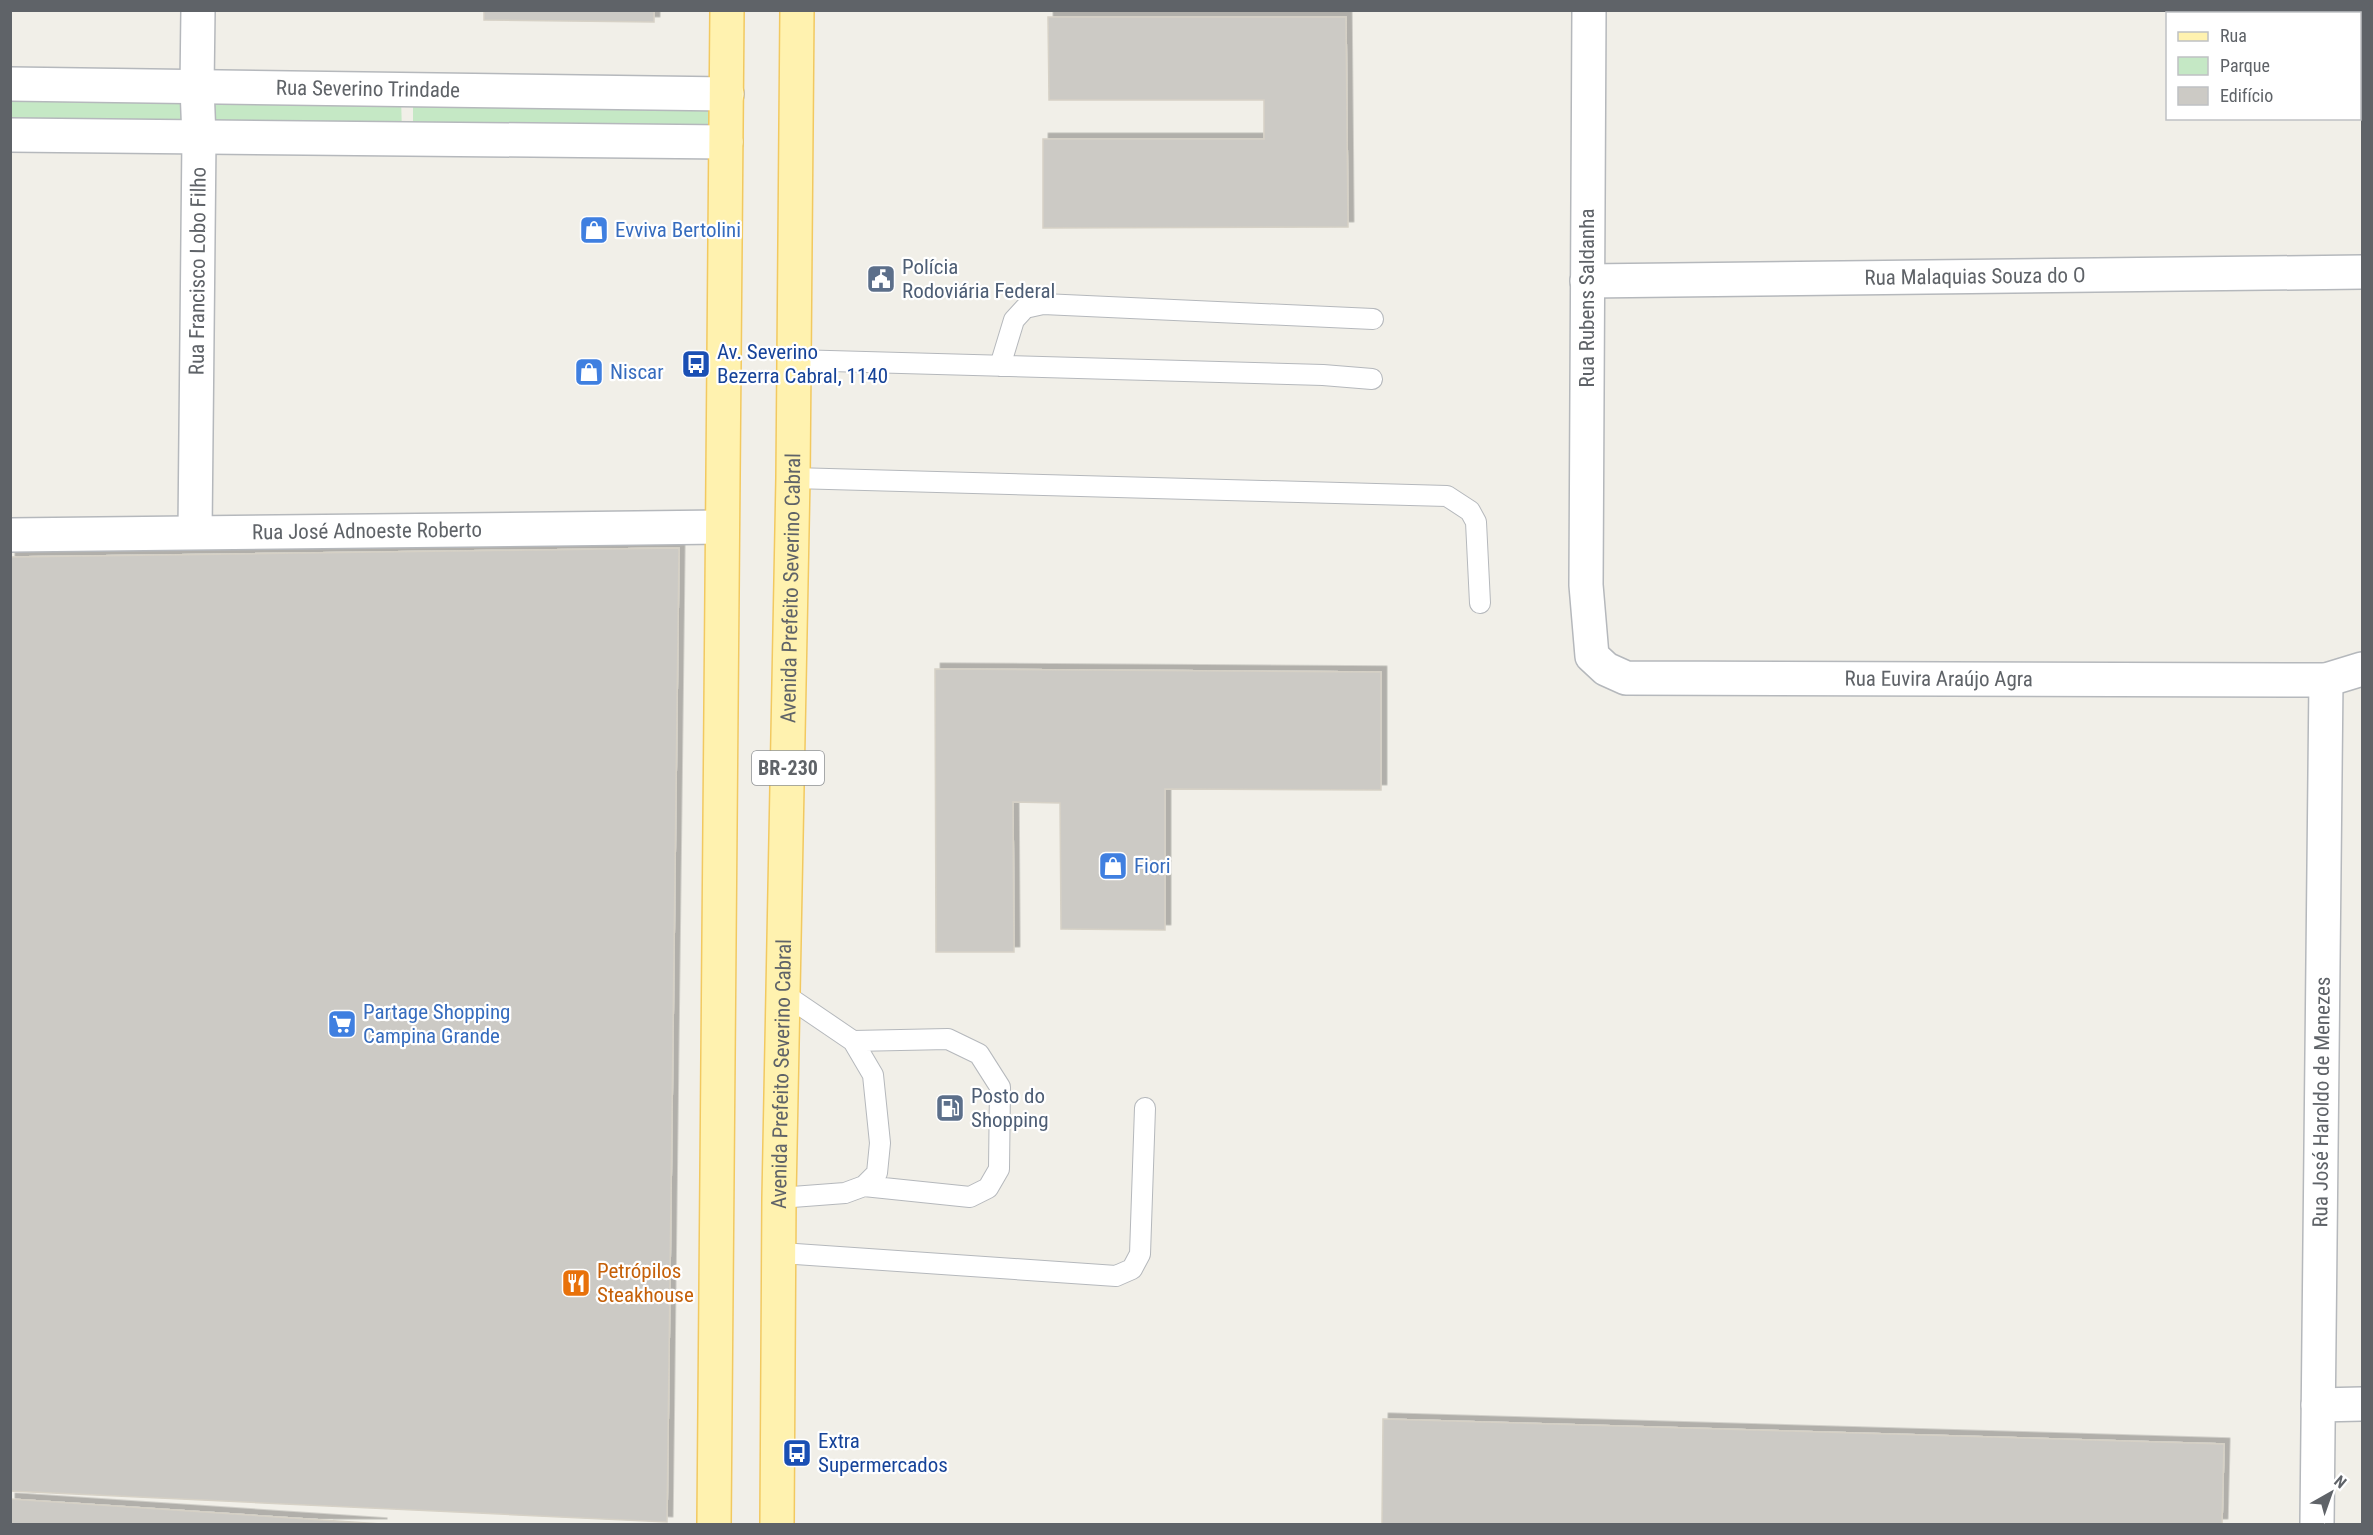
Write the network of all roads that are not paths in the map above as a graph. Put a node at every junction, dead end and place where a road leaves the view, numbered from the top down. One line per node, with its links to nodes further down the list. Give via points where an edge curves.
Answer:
1 (198, 10): 6 (street, Rua Francisco Lobo Filho)
2 (727, 10): 8 (main road, BR-230)
3 (797, 10): 16 (main road, Avenida Prefeito Severino Cabral / BR-230)
4 (1589, 10): 14 (street, Rua Rubens Saldanha)
5 (10, 84): 6 (street, Rua Severino Trindade)
6 (197, 87): 7 (street, Rua Severino Trindade); 10 (street, Rua Francisco Lobo Filho)
7 (408, 90): 8 (street, Rua Severino Trindade); 11 (street)
8 (726, 94): 12 (main road, BR-230)
9 (10, 135): 10 (street)
10 (199, 138): 11 (street); 21 (street, Rua Francisco Lobo Filho)
11 (410, 140): 12 (street)
12 (726, 142): 20 (main road, BR-230)
13 (2362, 272): 14 (street, Rua Malaquias Souza do O)
14 (1587, 281): 23 (street, Rua Rubens Saldanha)
15 (1373, 319): 17 (lane, via 1043,304 1025,308 1014,320)
16 (794, 360): 17 (lane); 19 (main road, Avenida Prefeito Severino Cabral / BR-230)
17 (1000, 366): 18 (lane)
18 (1372, 379)
19 (793, 478): 24 (lane, via 1447,496 1470,511 1476,522); 27 (main road, Avenida Prefeito Severino Cabral / BR-230)
20 (722, 526): 21 (street, Rua José Adnoeste Roberto); 35 (main road, BR-230)
21 (195, 532): 22 (street, Rua José Adnoeste Roberto)
22 (10, 536)
23 (1586, 585): 26 (street, Rua Euvira Araújo Agra, via 1592,656 1606,669 1626,678)
24 (1480, 603)
25 (2362, 669): 26 (street, Rua Euvira Araújo Agra)
26 (2326, 680): 34 (street, Rua José Haroldo de Menezes)
27 (784, 994): 28 (lane); 31 (main road, Avenida Prefeito Severino Cabral / BR-230)
28 (853, 1041): 30 (lane, via 873,1075 878,1111 877,1173); 30 (lane, via 948,1039 980,1054 1000,1087 999,1169 987,1188 970,1197)
29 (1145, 1108): 32 (lane, via 1140,1254 1132,1269 1116,1276)
30 (864, 1186): 31 (lane, via 845,1193)
31 (779, 1198): 32 (main road, Avenida Prefeito Severino Cabral / BR-230)
32 (781, 1253): 36 (main road, Avenida Prefeito Severino Cabral / BR-230)
33 (2362, 1404): 34 (street)
34 (2318, 1405): 37 (street, Rua José Haroldo de Menezes)
35 (714, 1524)
36 (777, 1524)
37 (2317, 1524)

